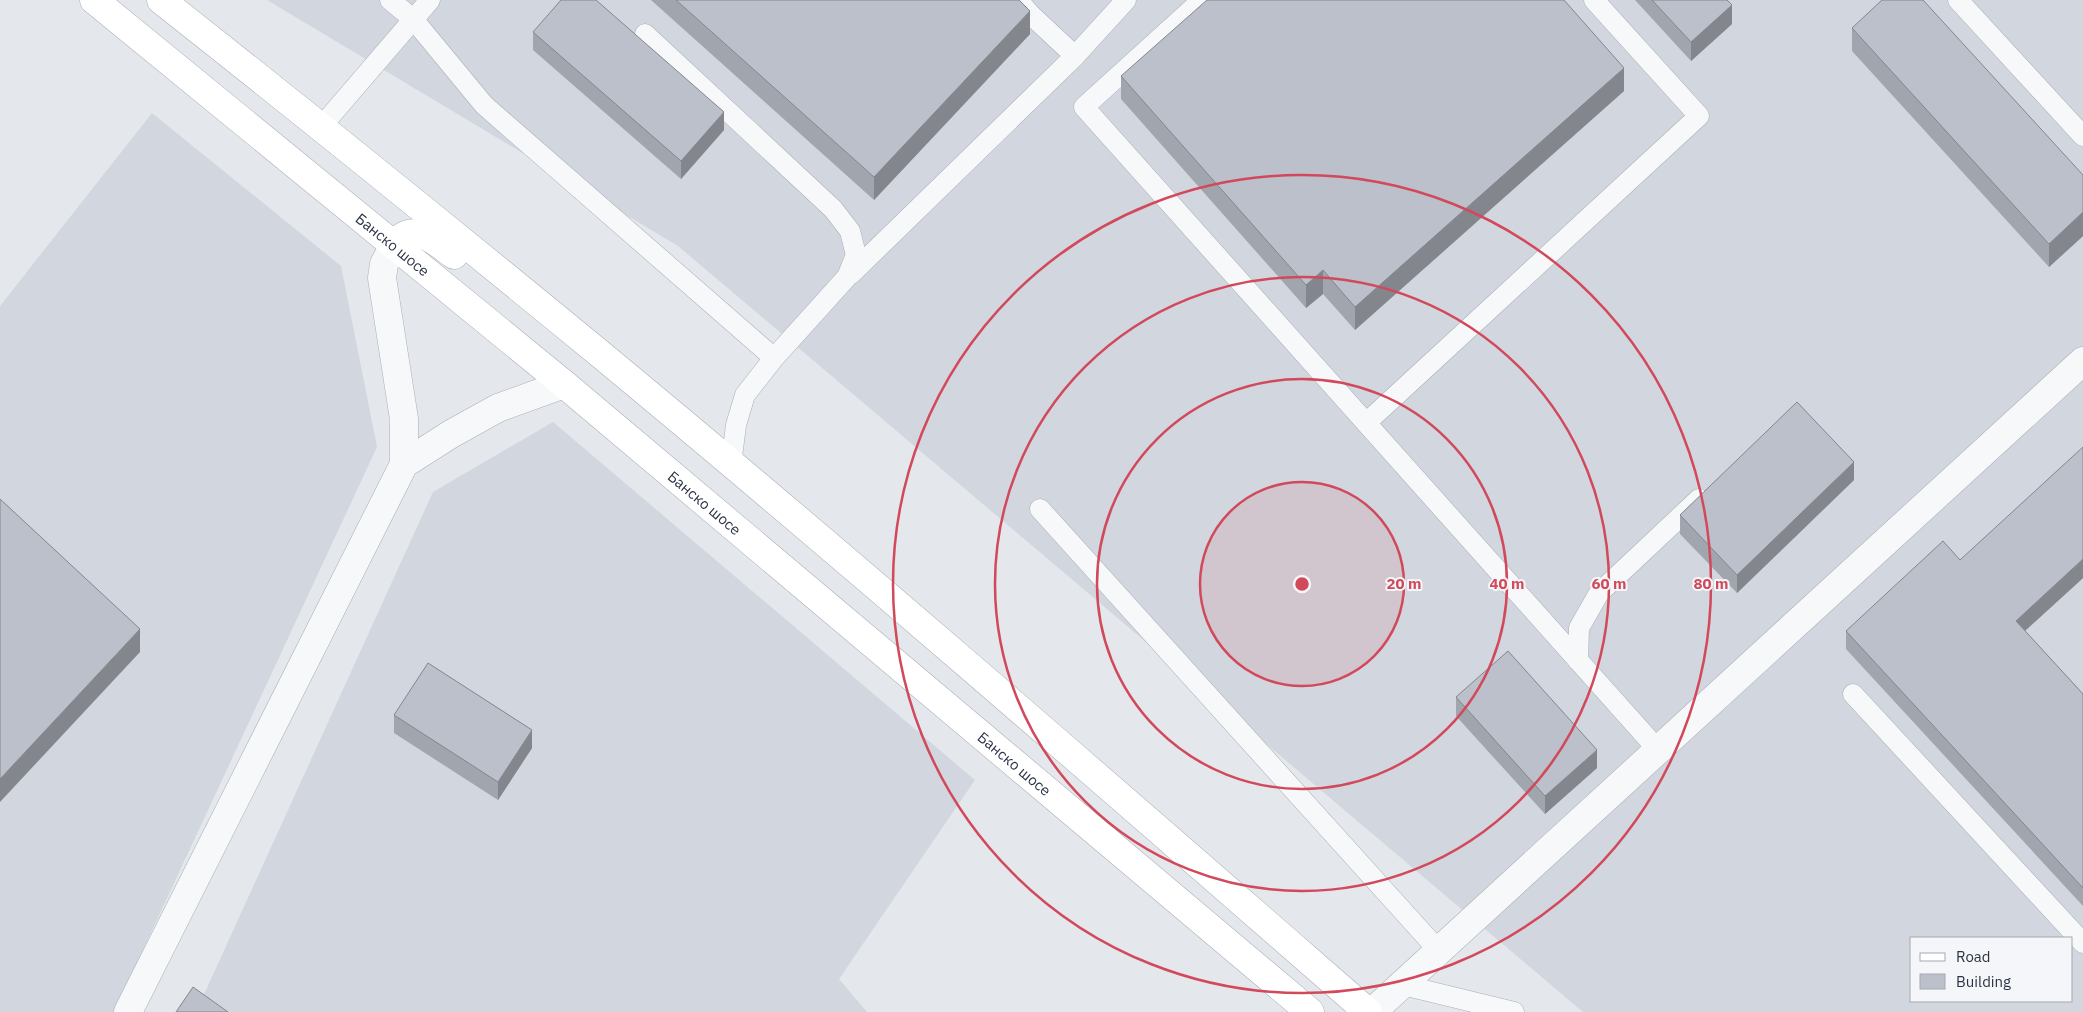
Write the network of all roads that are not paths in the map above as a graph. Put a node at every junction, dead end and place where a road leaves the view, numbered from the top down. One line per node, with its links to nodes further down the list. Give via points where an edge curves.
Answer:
1 (94, 0): 15 (main road, Банско шосе)
2 (161, 0): 13 (main road)
3 (390, 0): 10 (lane)
4 (430, 0): 10 (lane)
5 (1018, 0): 12 (lane)
6 (1126, 0): 12 (lane)
7 (1202, 0): 21 (lane, via 1084,107)
8 (1594, 0): 21 (lane, via 1699,116)
9 (1958, 0): 14 (lane)
10 (413, 19): 13 (lane); 18 (lane, via 484,105)
11 (645, 34): 16 (lane, via 833,209 850,231 856,255)
12 (1075, 56): 16 (lane)
13 (321, 127): 17 (main road)
14 (2083, 136)
15 (395, 244): 17 (main road, via 411,233 429,238); 20 (main road, Банско шосе); 22 (street, via 384,264 382,278 404,419)
16 (847, 278): 18 (lane)
17 (600, 354): 23 (main road)
18 (774, 358): 23 (lane, via 745,395 736,425)
19 (2083, 361): 28 (street)
20 (564, 384): 22 (street, via 498,408); 33 (main road, Банско шосе)
21 (1366, 423): 26 (lane)
22 (404, 464): 32 (street)
23 (731, 465): 34 (main road, via 1018,708)
24 (1711, 488): 26 (lane, via 1599,593 1579,628)
25 (1040, 509): 30 (lane)
26 (1578, 660): 28 (lane)
27 (1853, 694): 29 (lane)
28 (1659, 751): 30 (street)
29 (2083, 943)
30 (1439, 951): 31 (street)
31 (1403, 985): 35 (street); 36 (lane)
32 (128, 1012)
33 (1310, 1012)
34 (1368, 1012)
35 (1372, 1012)
36 (1514, 1012)

